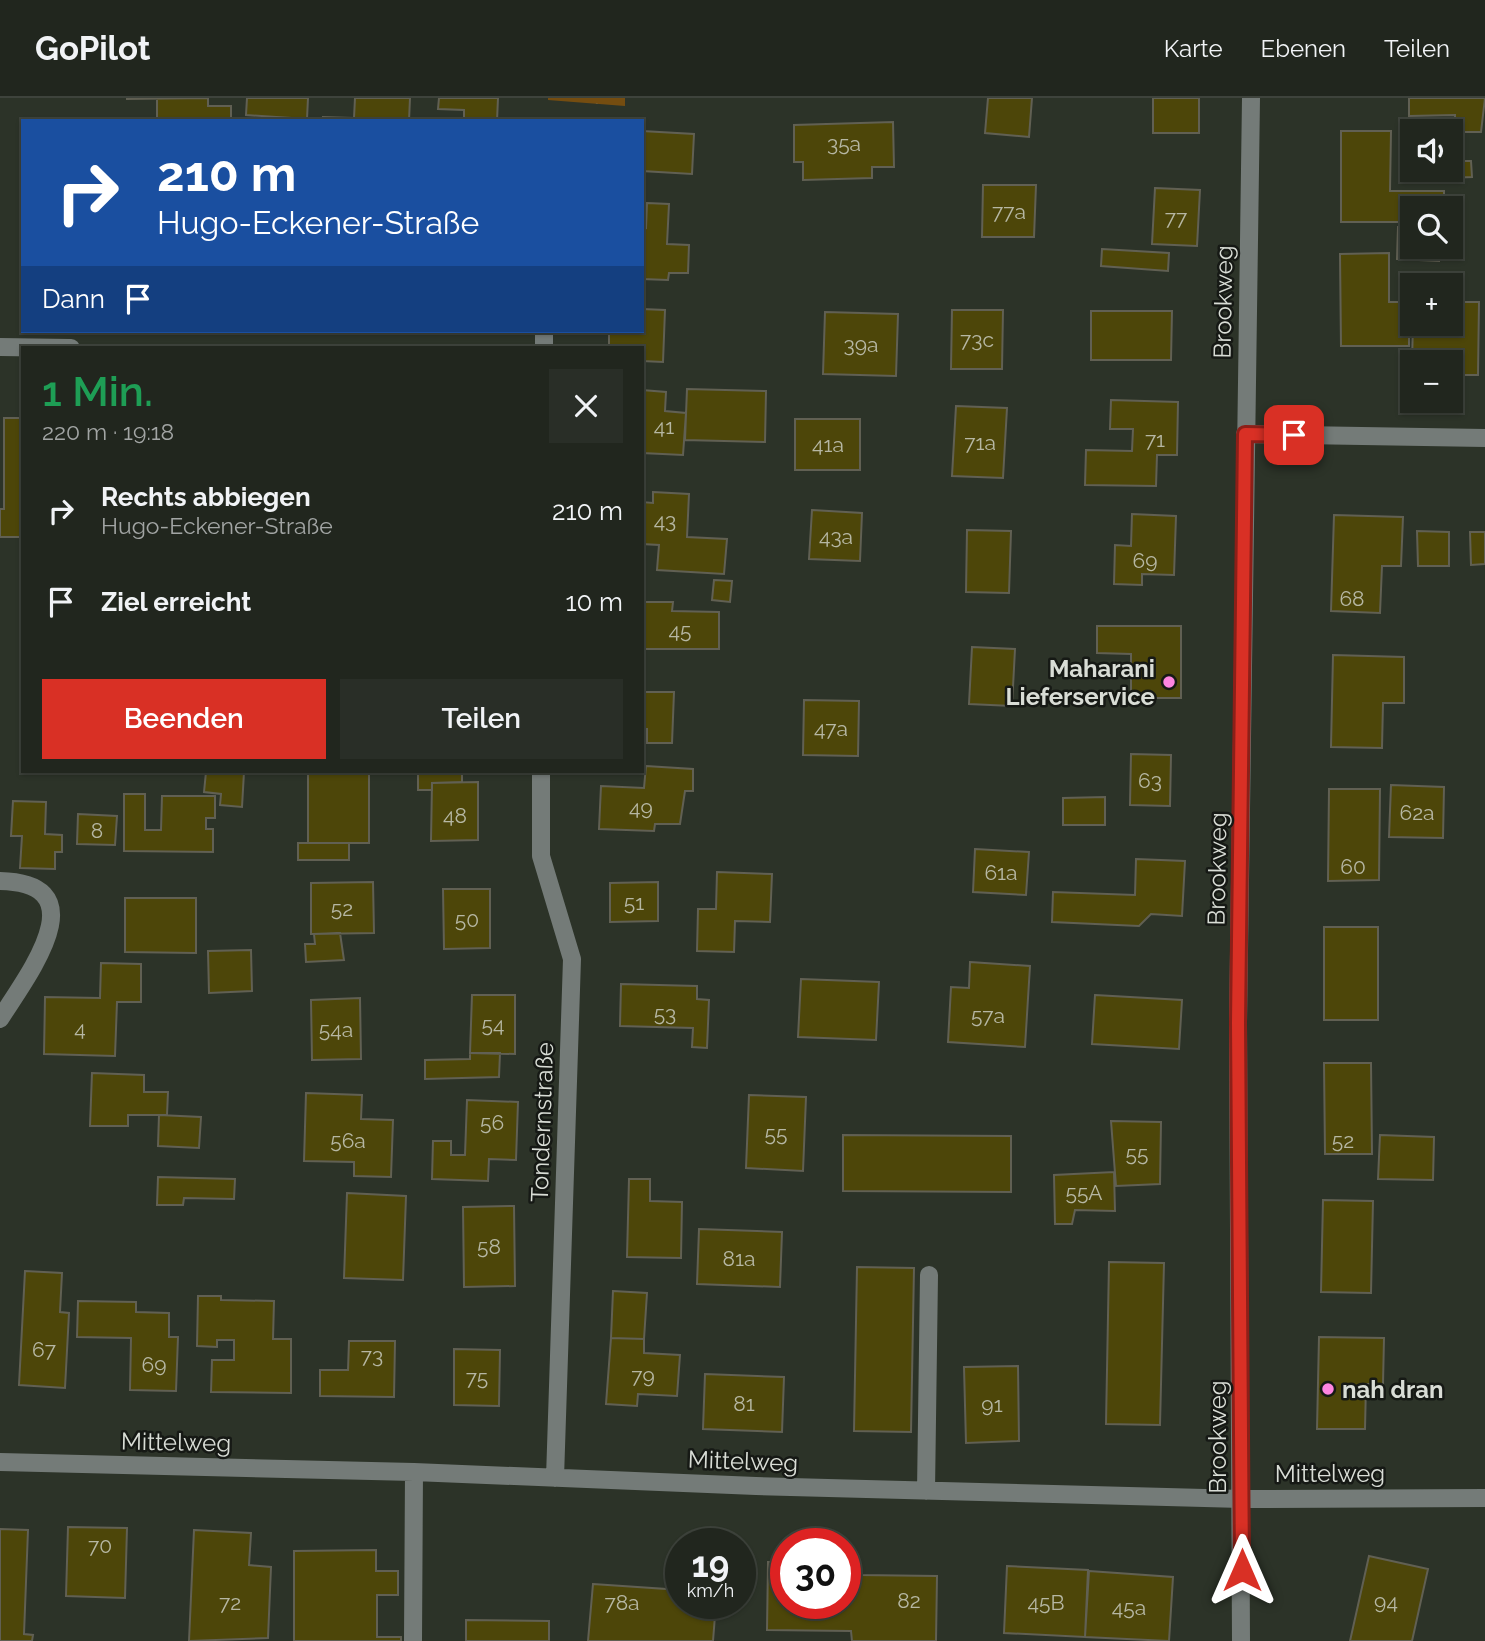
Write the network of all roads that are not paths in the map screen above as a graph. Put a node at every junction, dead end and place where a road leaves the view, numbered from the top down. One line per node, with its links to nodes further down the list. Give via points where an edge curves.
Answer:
1 (1251, 98): 4 (street, Brookweg)
2 (0, 347): 3 (street)
3 (21, 347)
4 (1245, 434): 5 (street); 15 (street, Brookweg, via 1238,1023)
5 (1485, 438)
6 (541, 773): 12 (street, Tondernstraße, via 541,856 572,959)
7 (0, 881): 8 (street, via 26,881 47,897 53,916 48,939)
8 (0, 1019)
9 (929, 1275): 13 (street)
10 (0, 1462): 11 (street, Mittelweg)
11 (414, 1472): 12 (street, Mittelweg); 16 (street)
12 (555, 1479): 13 (street, Mittelweg)
13 (926, 1491): 15 (street, Mittelweg)
14 (1485, 1498): 15 (street, Mittelweg)
15 (1242, 1499): 17 (street, Brookweg)
16 (412, 1641)
17 (1241, 1641)

